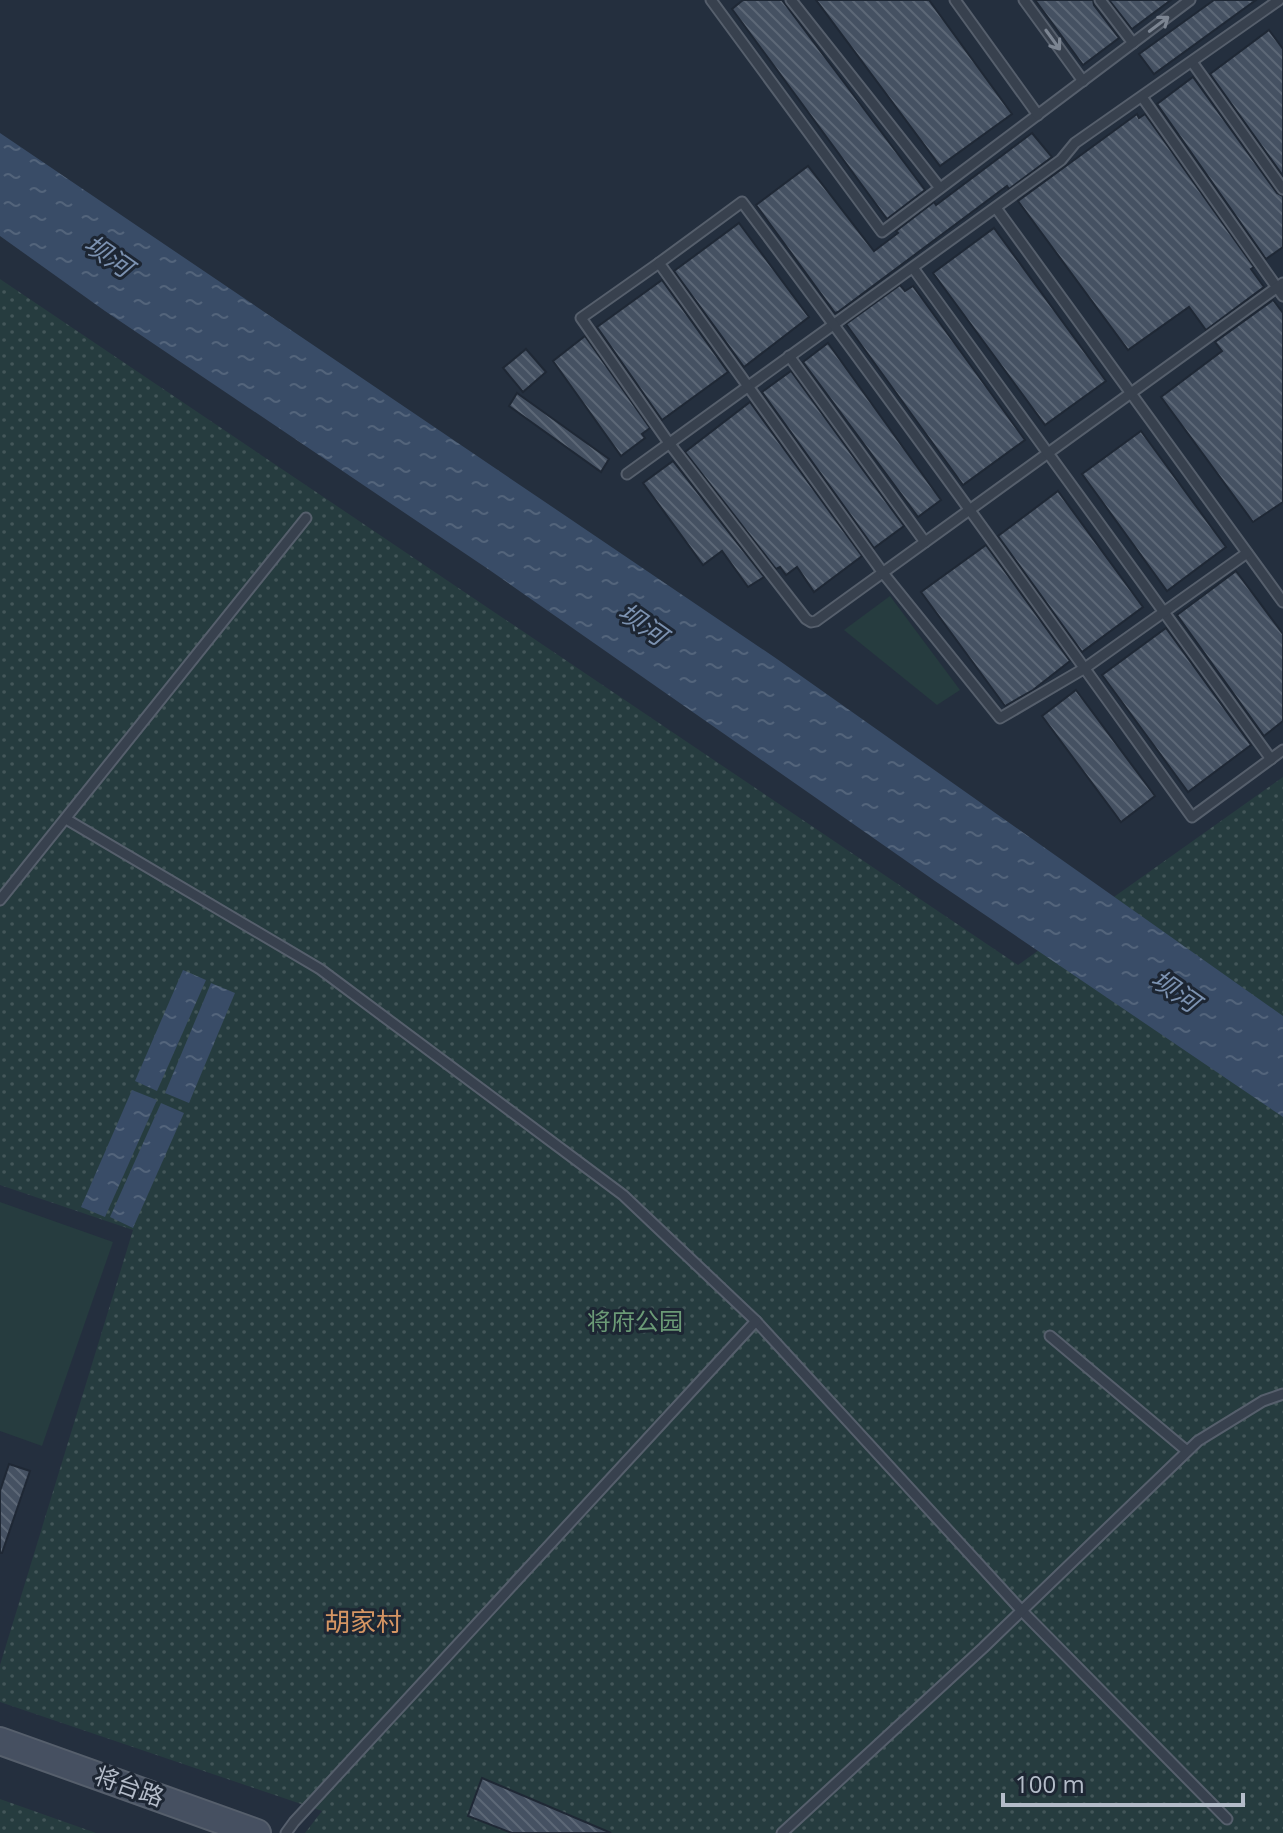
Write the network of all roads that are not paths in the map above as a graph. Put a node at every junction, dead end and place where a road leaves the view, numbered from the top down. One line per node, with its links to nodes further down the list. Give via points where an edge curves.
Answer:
1 (711, 0): 13 (lane, via 882,232)
2 (791, 0): 13 (lane)
3 (955, 0): 12 (lane)
4 (1024, 0): 10 (lane, one-way to 10)
5 (1100, 0): 8 (lane)
6 (1190, 0): 8 (lane, one-way to 6)
7 (1283, 6): 9 (lane, via 1279,0)
8 (1133, 43): 10 (lane)
9 (1192, 62): 11 (lane); 14 (lane)
10 (1083, 81): 12 (lane)
11 (1142, 97): 15 (lane); 18 (lane)
12 (1038, 115): 13 (lane)
13 (940, 188)
14 (1283, 189)
15 (996, 208): 17 (lane); 22 (lane)
16 (659, 263): 19 (lane, via 742,202); 21 (lane); 23 (lane, via 581,318)
17 (913, 268): 19 (lane); 24 (lane)
18 (1281, 289): 22 (lane)
19 (834, 324): 20 (lane); 26 (lane)
20 (789, 356): 21 (lane); 28 (lane)
21 (748, 386): 23 (lane); 30 (lane)
22 (1132, 394): 24 (lane); 29 (lane)
23 (669, 443): 25 (lane); 30 (lane, via 806,619 816,621)
24 (1048, 454): 26 (lane); 32 (lane)
25 (627, 474)
26 (971, 510): 28 (lane); 33 (lane)
27 (306, 518): 36 (lane)
28 (925, 542): 30 (lane)
29 (1247, 553): 31 (lane); 32 (lane)
30 (883, 573): 33 (lane, via 1000,718)
31 (1283, 602)
32 (1164, 612): 33 (lane); 35 (lane)
33 (1085, 668): 35 (lane, via 1192,817)
34 (1283, 750): 35 (lane)
35 (1271, 759)
36 (66, 819): 37 (lane); 38 (lane, via 320,969 623,1195)
37 (0, 900)
38 (756, 1321): 42 (lane); 46 (lane)
39 (1050, 1336): 41 (lane)
40 (1283, 1394): 41 (lane, via 1263,1401)
41 (1187, 1451): 42 (lane)
42 (1022, 1611): 44 (lane); 47 (lane)
43 (0, 1741): 45 (main road, 将台路)
44 (1227, 1819)
45 (257, 1833)
46 (286, 1833)
47 (782, 1833)

